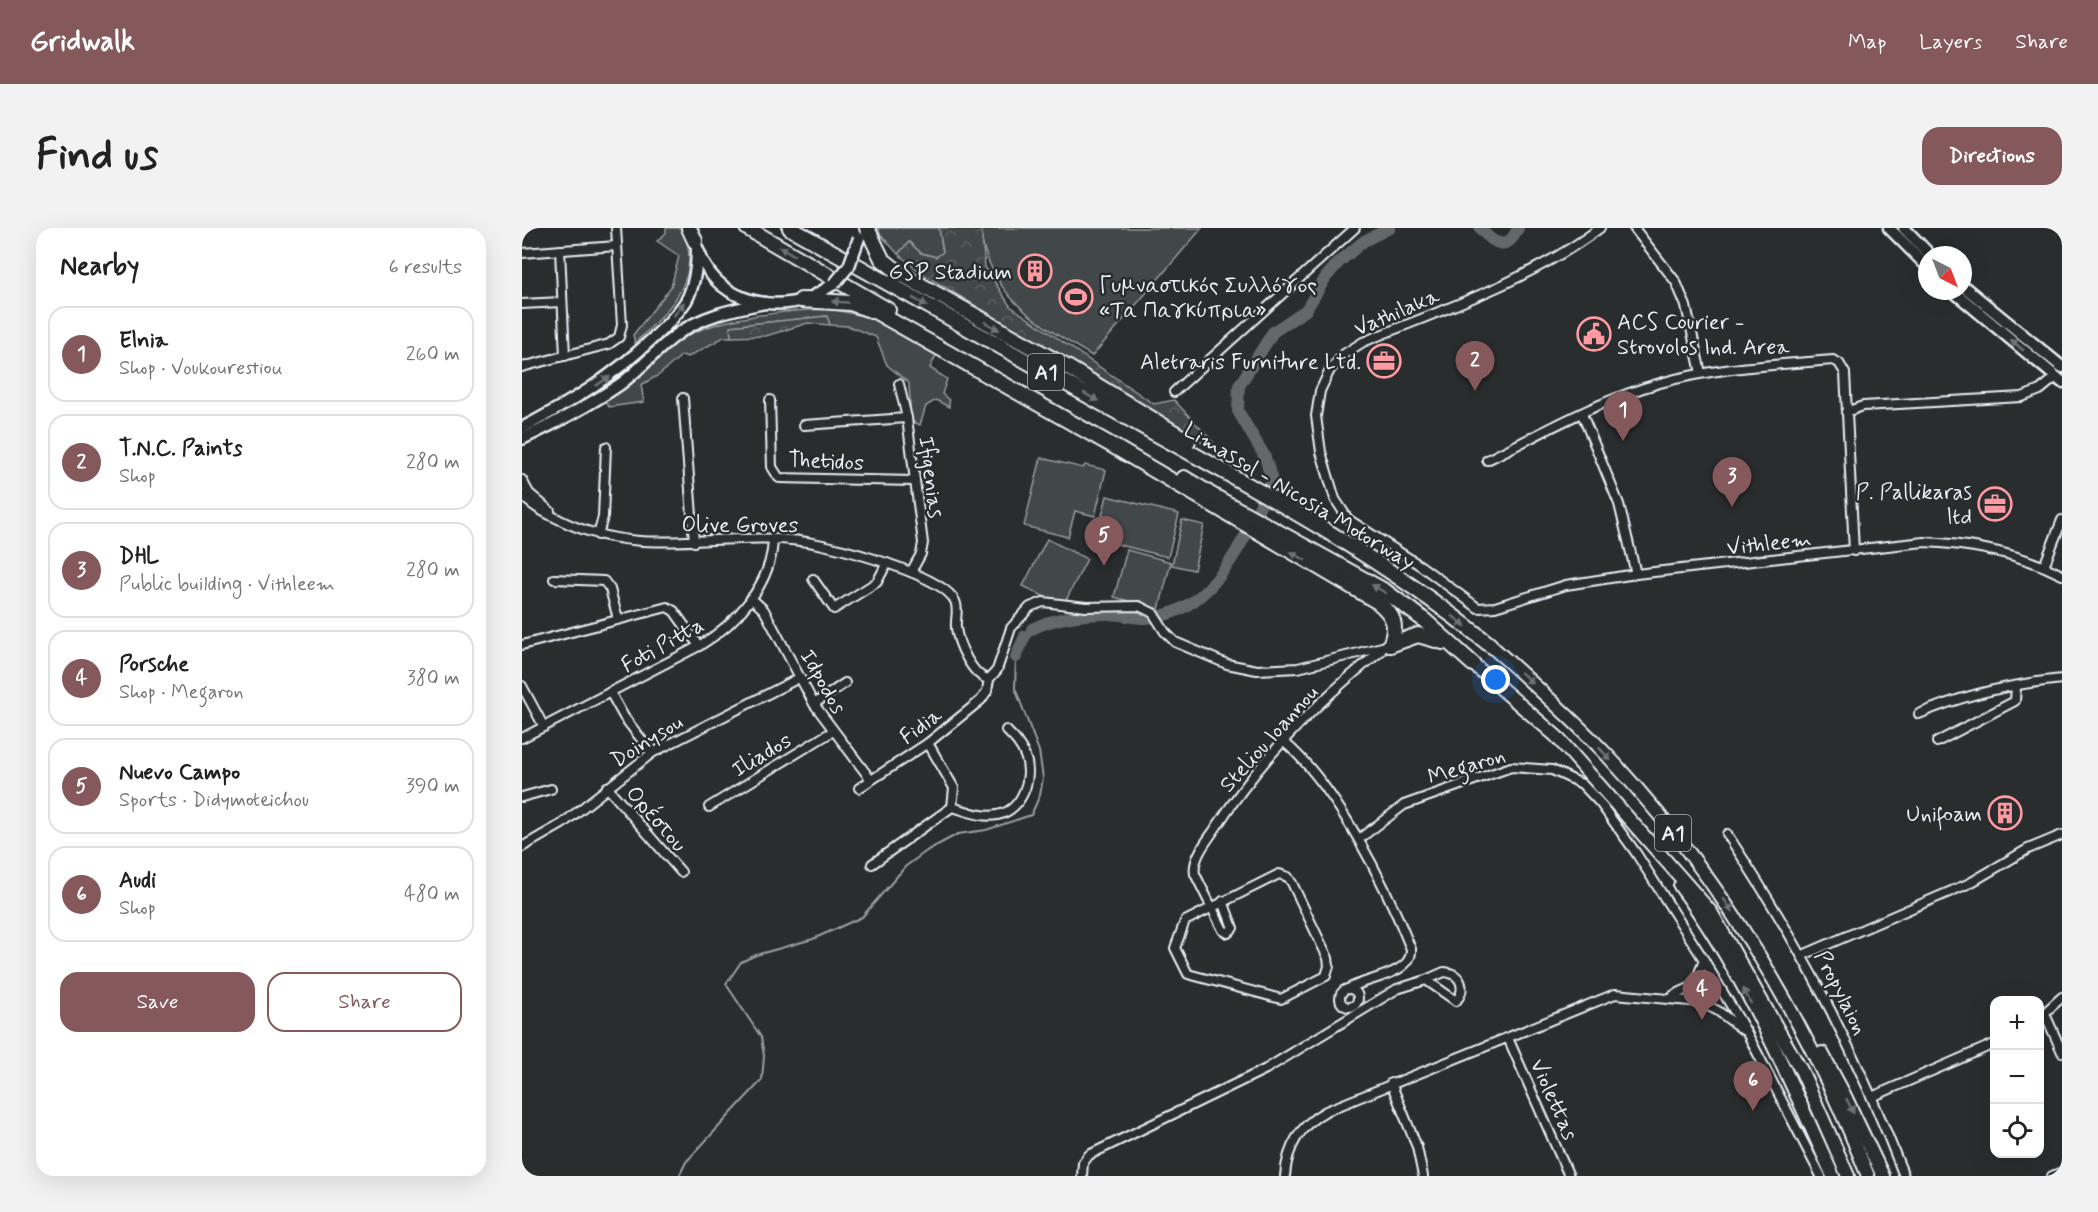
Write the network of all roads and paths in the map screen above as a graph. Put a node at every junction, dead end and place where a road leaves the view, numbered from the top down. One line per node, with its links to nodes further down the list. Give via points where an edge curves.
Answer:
1 (616, 228): 12 (street)
2 (689, 228): 11 (highway)
3 (747, 228): 42 (highway, A1, one-way to 3)
4 (790, 228): 39 (highway, Limassol - Nicosia Motorway / A1, one-way to 39)
5 (1355, 228): 28 (street)
6 (1600, 228): 58 (street, Vathilaka, via 1493,290 1363,342 1344,354 1330,370 1320,391 1316,416 1323,461 1335,500 1348,519)
7 (1634, 228): 25 (street, via 1676,282 1686,306)
8 (1889, 228): 16 (main road)
9 (1904, 228): 13 (main road)
10 (862, 231): 18 (main road, bridge, via 849,266 834,284); 39 (highway, one-way to 39, via 882,259 901,274 1067,367)
11 (696, 239): 21 (main road, via 702,259 726,290 742,299); 35 (main road, one-way to 11, via 613,375 666,326 689,293 697,261)
12 (617, 246): 14 (street); 23 (street, via 621,334 609,344)
13 (1921, 246)
14 (560, 250): 15 (street); 20 (street)
15 (522, 253)
16 (1918, 257)
17 (1972, 294): 26 (main road)
18 (801, 300): 21 (main road); 36 (highway, one-way to 18, via 876,312 850,303)
19 (1964, 300): 26 (main road, one-way to 19)
20 (562, 302): 22 (street); 23 (street)
21 (765, 303): 35 (main road, via 696,323 581,410)
22 (522, 304)
23 (565, 356): 24 (street)
24 (522, 367)
25 (1701, 374): 31 (street, via 1825,360 1839,363 1845,373); 32 (street, via 1649,386)
26 (2060, 376): 31 (street, via 2022,397 1863,406)
27 (899, 384): 33 (street, Ifigenias)
28 (1174, 392)
29 (683, 398): 48 (street)
30 (770, 400): 41 (street, Thetidos, via 772,467 780,478)
31 (1846, 412): 49 (street)
32 (1582, 414): 38 (street); 53 (street, via 1619,504)
33 (907, 418): 34 (street); 41 (street, Ifigenias)
34 (804, 424)
35 (523, 436)
36 (1113, 446): 42 (highway); 61 (highway, one-way to 36, via 1395,623 1385,608)
37 (606, 447): 46 (street, via 603,517)
38 (1487, 460)
39 (1224, 467): 62 (highway, Limassol - Nicosia Motorway / A1, one-way to 62, via 1366,554)
40 (522, 480): 45 (street, Olive Groves, via 535,499)
41 (913, 481): 52 (street, Ifigenias, via 922,543)
42 (1208, 492): 64 (highway, A1, one-way to 42, via 1384,591)
43 (524, 498): 45 (street, Olive Groves)
44 (2062, 520): 51 (street)
45 (568, 524): 46 (street, Olive Groves)
46 (598, 536): 48 (street, Olive Groves, via 657,543)
47 (773, 539): 48 (street, Olive Groves); 50 (street, Olive Groves, via 818,543); 57 (street, Foti Pitta, via 768,563)
48 (694, 542)
49 (1854, 551): 51 (street, Vithleem, via 1924,542 1951,543 2002,552); 53 (street, Vithleem)
50 (887, 563): 52 (street, Olive Groves); 56 (street, via 878,582 834,609)
51 (2044, 566): 54 (street, Vithleem)
52 (911, 572): 67 (street, Olive Groves, via 954,600 958,636 972,666)
53 (1636, 574): 58 (street, Vithleem, via 1566,585 1495,607)
54 (2062, 576)
55 (554, 579): 59 (street, via 604,581)
56 (813, 579)
57 (751, 598): 63 (street, Foti Pitta, via 726,628); 66 (street, Idpodos, via 764,610)
58 (1478, 608)
59 (618, 619): 60 (street); 63 (street, via 671,608)
60 (522, 645)
61 (1390, 645): 64 (highway, via 1418,635); 67 (street, Fidia, via 1298,668 1257,670 1227,664 1175,642 1154,615 1131,604 1086,607 1043,602 1034,605 1011,628 997,670); 79 (street, Steliou Ioannou, via 1350,676)
62 (1490, 645): 101 (highway, Limassol - Nicosia Motorway / A1, one-way to 101, via 1564,712 1650,804 1719,894)
63 (699, 646): 72 (street, Foti Pitta)
64 (1458, 650): 65 (highway, A1)
65 (1473, 664): 90 (highway, A1, via 1556,736)
66 (800, 678): 73 (street, Idpodos); 82 (street, Doinysou)
67 (988, 679): 81 (street, Fidia, via 981,700)
68 (2062, 679): 71 (street)
69 (845, 683): 73 (street)
70 (522, 686): 75 (street)
71 (2016, 686): 74 (street, via 1955,699); 80 (street, via 2015,702)
72 (610, 692): 75 (street, Foti Pitta); 82 (street)
73 (814, 704): 77 (street, Idpodos)
74 (1919, 714)
75 (544, 727): 78 (street, Foti Pitta)
76 (1006, 730): 89 (street, via 1020,746 1028,769 1025,789 1015,806 992,816)
77 (833, 732): 83 (street, Idpodos); 88 (street, Iliados)
78 (522, 738)
79 (1284, 742): 93 (street, via 1298,755); 98 (street, Steliou Ioannou, via 1242,788 1197,860 1195,874)
80 (1937, 742)
81 (928, 743): 83 (street, Fidia); 89 (street, via 952,783)
82 (652, 753): 84 (street, Doinysou)
83 (871, 780): 85 (street, Fidia)
84 (607, 787): 94 (street, Doinysou, via 558,827); 96 (street, Ορέστου)
85 (859, 788)
86 (551, 789): 87 (street)
87 (522, 797)
88 (709, 807)
89 (952, 807): 95 (street)
90 (1631, 820): 108 (highway, A1, via 1711,912); 118 (highway, one-way to 90, via 1770,1039 1707,926)
91 (1727, 834): 99 (street, Propylaion)
92 (2062, 835): 99 (street, via 2028,849 1970,883)
93 (1359, 839): 100 (street, Megaron, via 1404,805 1458,784 1510,767 1552,770 1582,784 1600,803); 103 (street, via 1411,953 1405,965)
94 (522, 847)
95 (872, 864)
96 (681, 872)
97 (1223, 901): 98 (street); 98 (street, Steliou Ioannou, via 1233,928 1230,933 1224,931); 98 (street, via 1273,875 1288,877 1328,958 1326,976 1281,999 1191,976 1177,955 1176,943 1185,921)
98 (1211, 907)
99 (1803, 955): 117 (street, Propylaion)
100 (1704, 960): 106 (street, via 1694,986); 112 (street, Megaron)
101 (1767, 966): 127 (highway, Limassol - Nicosia Motorway / A1, via 1825,1077); 128 (highway, one-way to 128, via 1844,1094)
102 (1426, 980): 102 (street, via 1456,1001 1461,992 1461,982 1449,973); 109 (street)
103 (1370, 982): 104 (street); 105 (street)
104 (1348, 989): 105 (street); 109 (street, via 1342,993 1341,1001)
105 (1358, 996): 109 (street)
106 (1666, 997): 112 (street, via 1707,1005); 113 (street, via 1615,994)
107 (2062, 997): 110 (street)
108 (1762, 1000): 118 (highway); 126 (highway, A1, via 1802,1072)
109 (1354, 1010): 120 (street, via 1266,1069 1089,1155 1083,1163)
110 (2044, 1014)
111 (2044, 1020): 115 (street)
112 (1747, 1033): 124 (street, Megaron)
113 (1508, 1038): 116 (street); 123 (street, Violettas)
114 (1990, 1046): 117 (street)
115 (2062, 1052)
116 (1391, 1083): 121 (street, via 1309,1122 1291,1146); 122 (street, via 1417,1147)
117 (1874, 1096): 129 (street, Propylaion)
118 (1827, 1163): 125 (highway)
119 (2062, 1172): 130 (street)
120 (1082, 1176)
121 (1285, 1176)
122 (1423, 1176)
123 (1569, 1176)
124 (1821, 1176)
125 (1833, 1176)
126 (1848, 1176)
127 (1868, 1176)
128 (1883, 1176)
129 (1904, 1176)
130 (2052, 1176)

